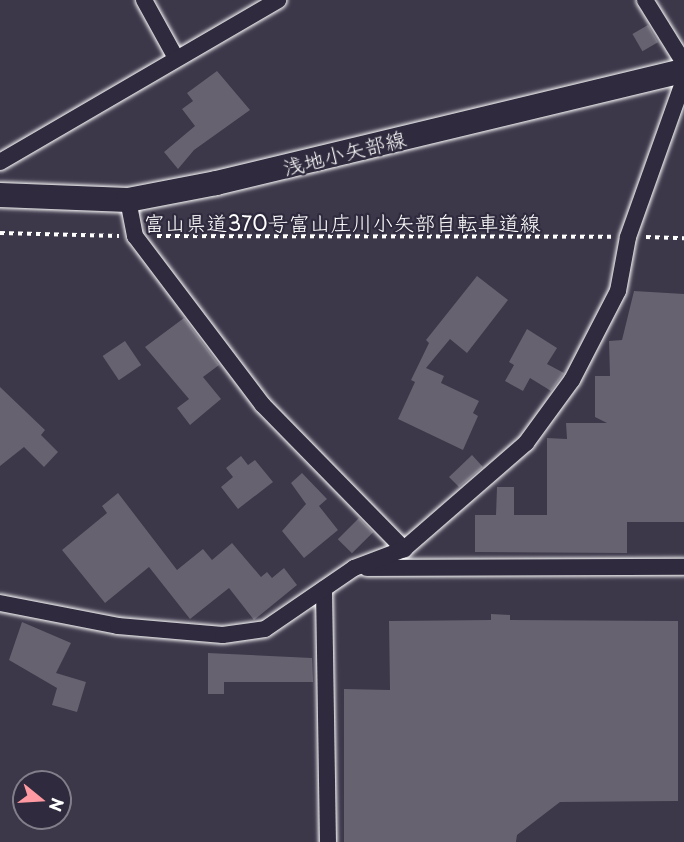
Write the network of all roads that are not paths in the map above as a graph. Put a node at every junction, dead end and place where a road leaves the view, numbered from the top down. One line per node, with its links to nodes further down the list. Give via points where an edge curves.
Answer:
1 (144, 0): 4 (street)
2 (278, 0): 4 (street)
3 (645, 0): 5 (street)
4 (176, 58): 8 (street)
5 (684, 63)
6 (684, 71): 10 (main road, 浅地小矢部線, via 216,183)
7 (684, 80): 11 (street, via 628,237 618,291 546,420 526,443)
8 (0, 162)
9 (0, 195): 10 (main road, 浅地小矢部線)
10 (128, 200): 11 (street, via 135,236 263,405)
11 (404, 549): 13 (street)
12 (684, 567): 13 (street)
13 (354, 568): 14 (street)
14 (324, 590): 15 (street, via 265,629 223,635 118,626); 16 (street)
15 (0, 603)
16 (327, 842)

